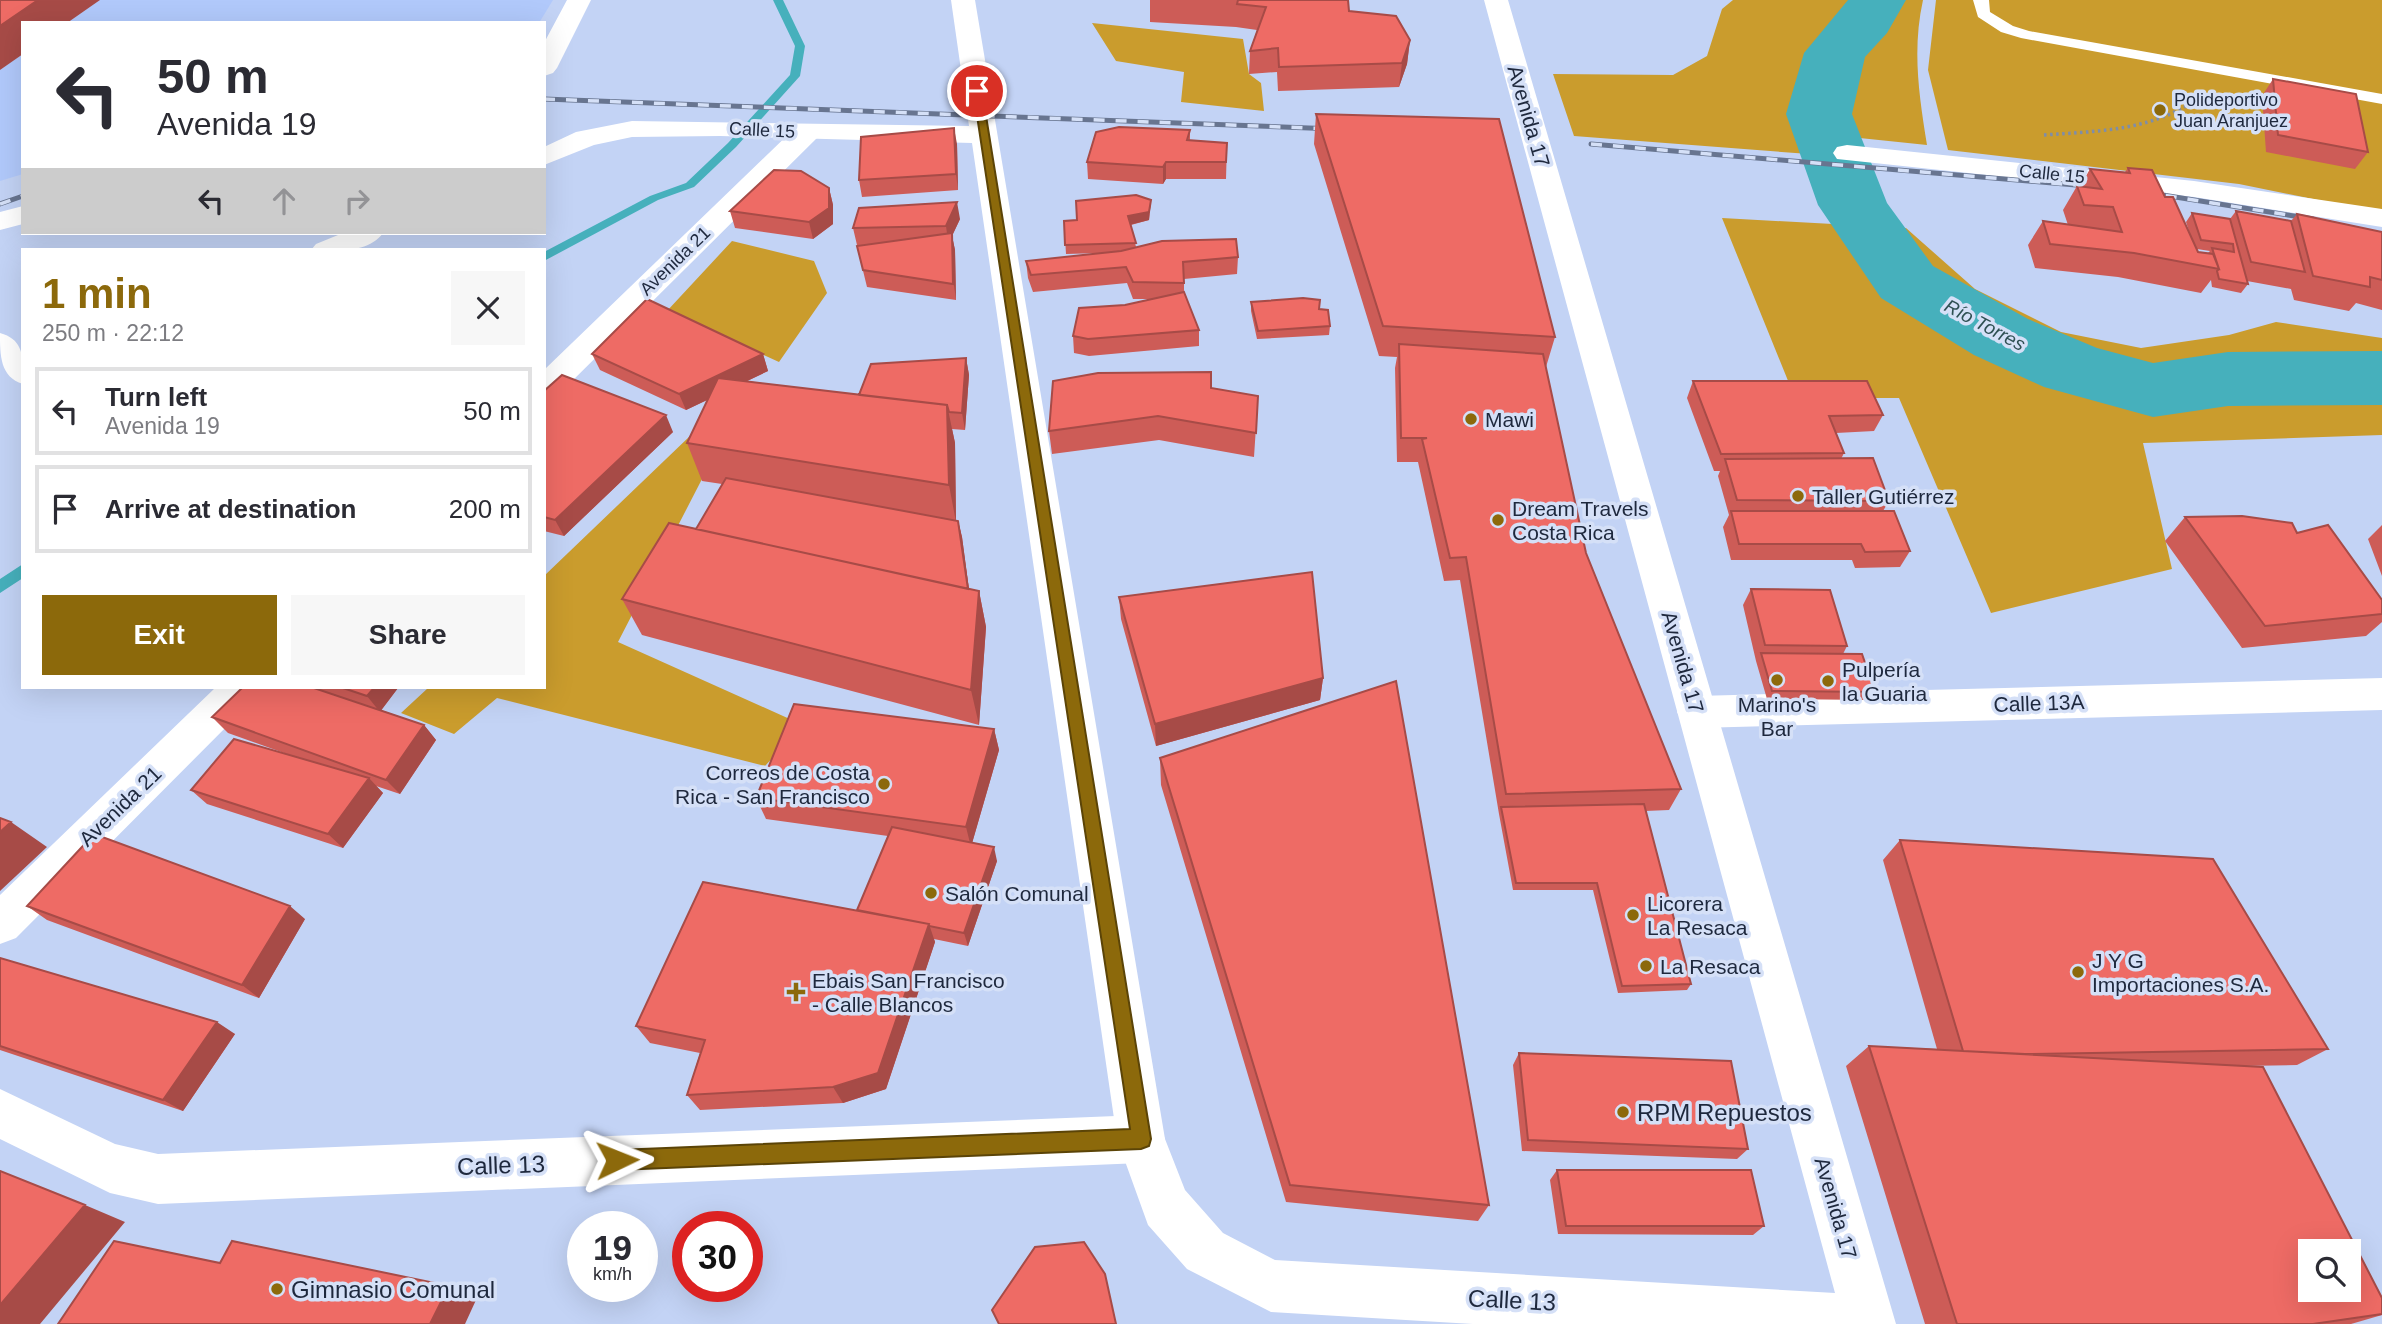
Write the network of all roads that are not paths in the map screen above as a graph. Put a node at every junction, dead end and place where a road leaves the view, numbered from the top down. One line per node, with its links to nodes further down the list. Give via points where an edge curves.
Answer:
1 (579, 0): 5 (street)
2 (963, 0): 8 (street)
3 (1496, 0): 23 (street, Avenida 17)
4 (1981, 0): 6 (lane, via 1983,14 2007,29)
5 (546, 64)
6 (2382, 99)
7 (804, 132): 8 (street, Calle 15); 10 (street, Calle 15, via 632,129 586,138); 20 (street, Avenida 21)
8 (986, 135): 26 (street)
9 (1847, 153): 12 (street, Calle 15, via 2194,189)
10 (546, 156)
11 (21, 216): 13 (street)
12 (2382, 218)
13 (0, 221)
14 (363, 235): 15 (street)
15 (331, 248)
16 (0, 343): 17 (street)
17 (21, 370)
18 (21, 379): 19 (street)
19 (0, 388)
20 (546, 388)
21 (239, 689): 24 (street, Avenida 21)
22 (2382, 694): 23 (street, Calle 13A)
23 (1697, 712): 27 (street, Avenida 17)
24 (0, 924)
25 (0, 1113): 26 (street, Calle 13, via 110,1168 158,1179)
26 (1141, 1139): 27 (street, Calle 13, via 1166,1207 1205,1251 1271,1286)
27 (1869, 1323)

